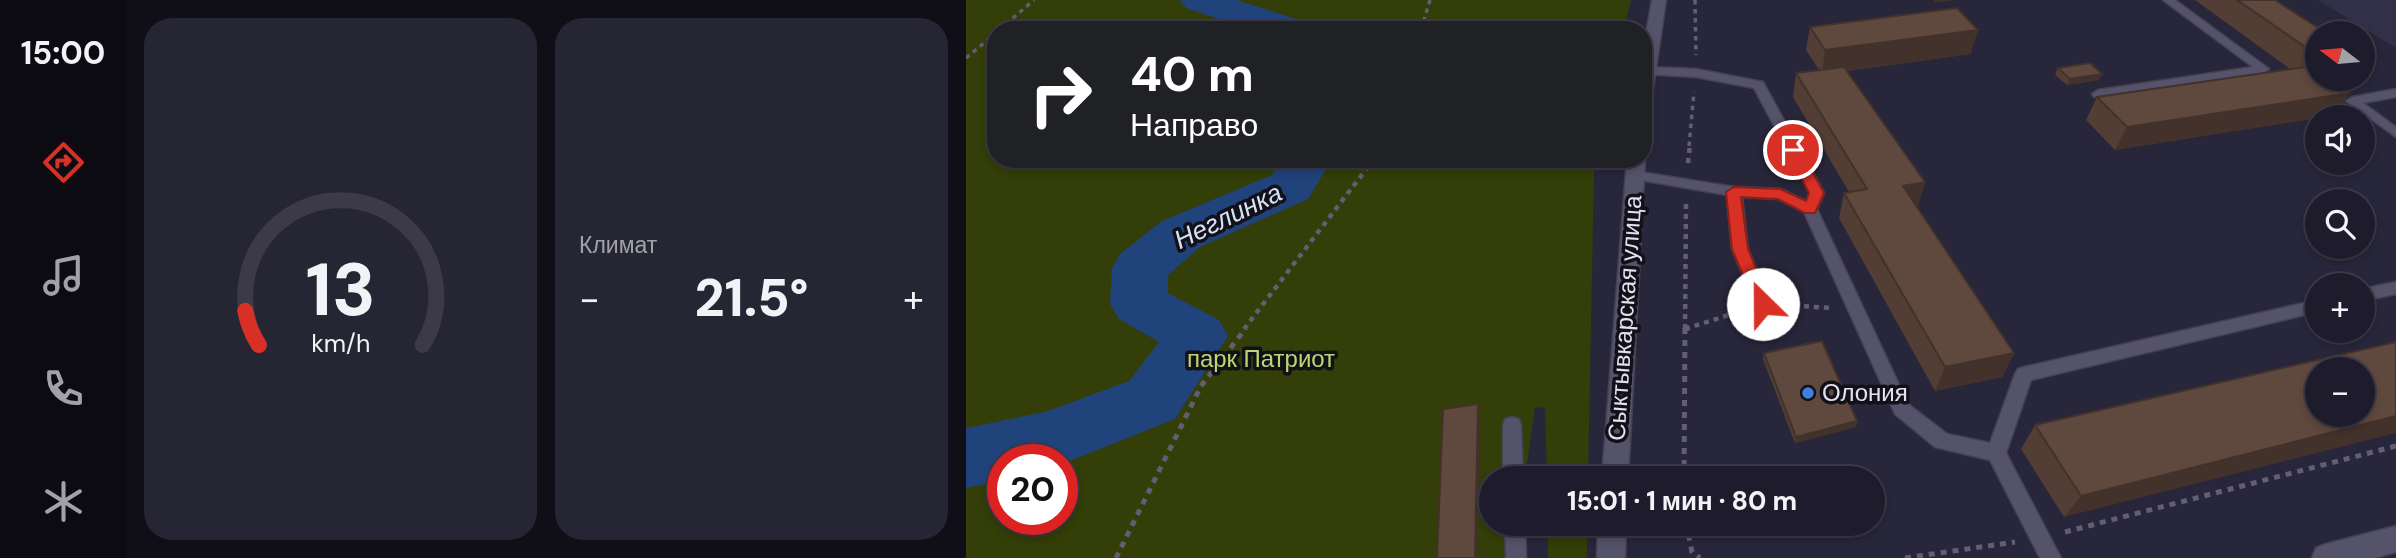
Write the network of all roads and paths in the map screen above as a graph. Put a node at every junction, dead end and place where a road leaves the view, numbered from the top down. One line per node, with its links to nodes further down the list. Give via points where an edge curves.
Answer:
1 (1034, 0): 6 (path)
2 (1430, 0): 7 (path)
3 (1659, 0): 9 (street)
4 (1695, 0): 12 (path)
5 (2168, 0): 14 (lane, via 2263,69)
6 (1010, 21)
7 (1424, 21)
8 (987, 40): 10 (path)
9 (1652, 41)
10 (966, 58)
11 (1652, 71): 12 (lane)
12 (1696, 73): 19 (path); 21 (lane, via 1759,85 1816,193)
13 (2396, 93): 15 (lane, via 2352,101)
14 (2098, 94)
15 (2396, 133)
16 (1367, 168): 39 (path, via 1201,386)
17 (1635, 168): 32 (street, Сыктывкарская улица)
18 (1638, 168): 19 (lane)
19 (1686, 182): 20 (lane); 27 (path)
20 (1734, 192): 21 (lane, via 1780,194); 24 (lane, via 1740,249)
21 (1810, 209): 25 (lane)
22 (2396, 288): 23 (lane)
23 (2375, 292)
24 (1763, 304): 25 (path); 27 (path)
25 (1856, 309): 30 (lane, via 1901,409 1942,441)
26 (2305, 309): 30 (lane, via 2024,374)
27 (1685, 329): 33 (path)
28 (1512, 425): 31 (lane)
29 (2396, 446): 37 (path)
30 (1996, 453): 37 (lane)
31 (1514, 466)
32 (1616, 466)
33 (1684, 466)
34 (1515, 536): 40 (lane)
35 (1612, 536): 41 (street)
36 (1689, 536): 42 (path, via 1692,552)
37 (2040, 538): 43 (path); 44 (lane)
38 (2396, 539): 45 (street)
39 (1116, 558)
40 (1516, 558)
41 (1611, 558)
42 (1700, 558)
43 (1905, 558)
44 (2051, 558)
45 (2326, 558)

